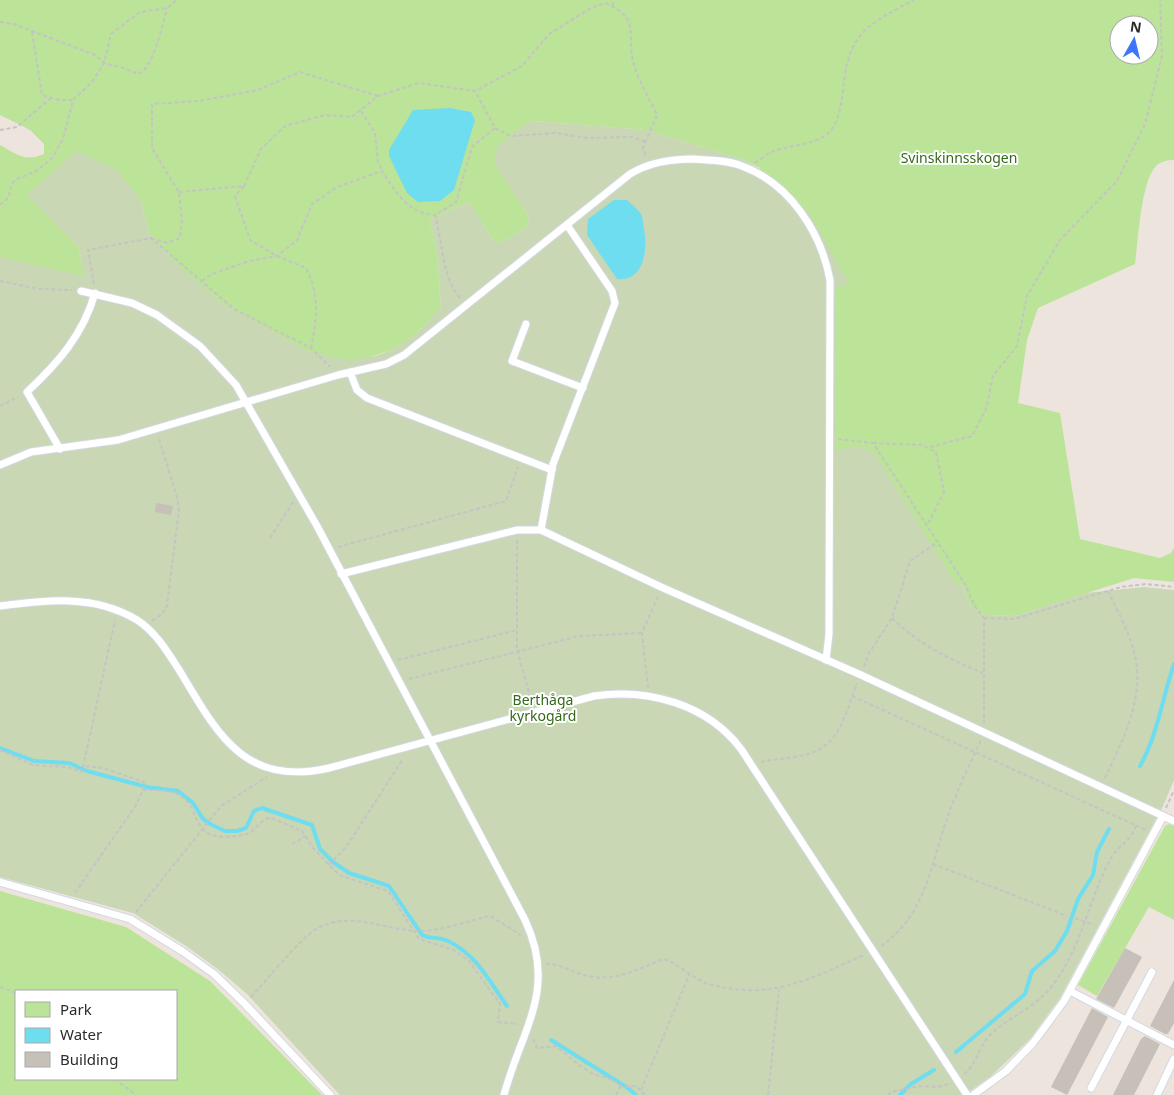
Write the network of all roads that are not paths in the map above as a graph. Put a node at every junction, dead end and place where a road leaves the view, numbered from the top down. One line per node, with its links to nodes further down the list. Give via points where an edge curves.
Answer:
1 (567, 225): 5 (lane, via 404,355 386,364); 6 (lane, via 615,299 613,312); 14 (lane, via 630,174 670,160 690,159 722,161 747,168 781,192 817,236 827,264 830,287 829,634)
2 (81, 291): 3 (lane)
3 (95, 293): 7 (lane, via 144,308 179,329 212,357); 8 (lane, via 86,320 65,354 27,392)
4 (526, 324): 6 (lane, via 512,361)
5 (350, 372): 7 (lane); 10 (lane, via 357,390 367,398)
6 (583, 388): 10 (lane)
7 (248, 401): 8 (lane, via 108,443); 12 (lane)
8 (60, 449): 9 (lane, via 25,453)
9 (0, 465)
10 (552, 470): 11 (lane)
11 (541, 530): 12 (lane, via 517,530); 14 (lane)
12 (341, 574): 15 (lane)
13 (0, 606): 15 (lane, via 59,599 89,602 118,611 144,626 169,654 223,738 251,760 280,771 322,770)
14 (826, 660): 16 (lane)
15 (430, 741): 26 (lane, via 525,920 538,964 537,996); 27 (lane, via 534,711 619,693 649,695 678,703 708,719 732,738 752,764)
16 (1163, 816): 17 (lane); 20 (lane)
17 (1174, 821)
18 (0, 882): 25 (lane, via 130,919 206,968 245,1004)
19 (1152, 972): 21 (lane)
20 (1070, 991): 21 (lane); 28 (lane, via 1033,1043 1006,1071)
21 (1126, 1020): 22 (lane); 24 (lane)
22 (1174, 1045)
23 (1174, 1059): 29 (lane)
24 (1091, 1088)
25 (330, 1095)
26 (504, 1095)
27 (967, 1095)
28 (973, 1095)
29 (1157, 1095)

